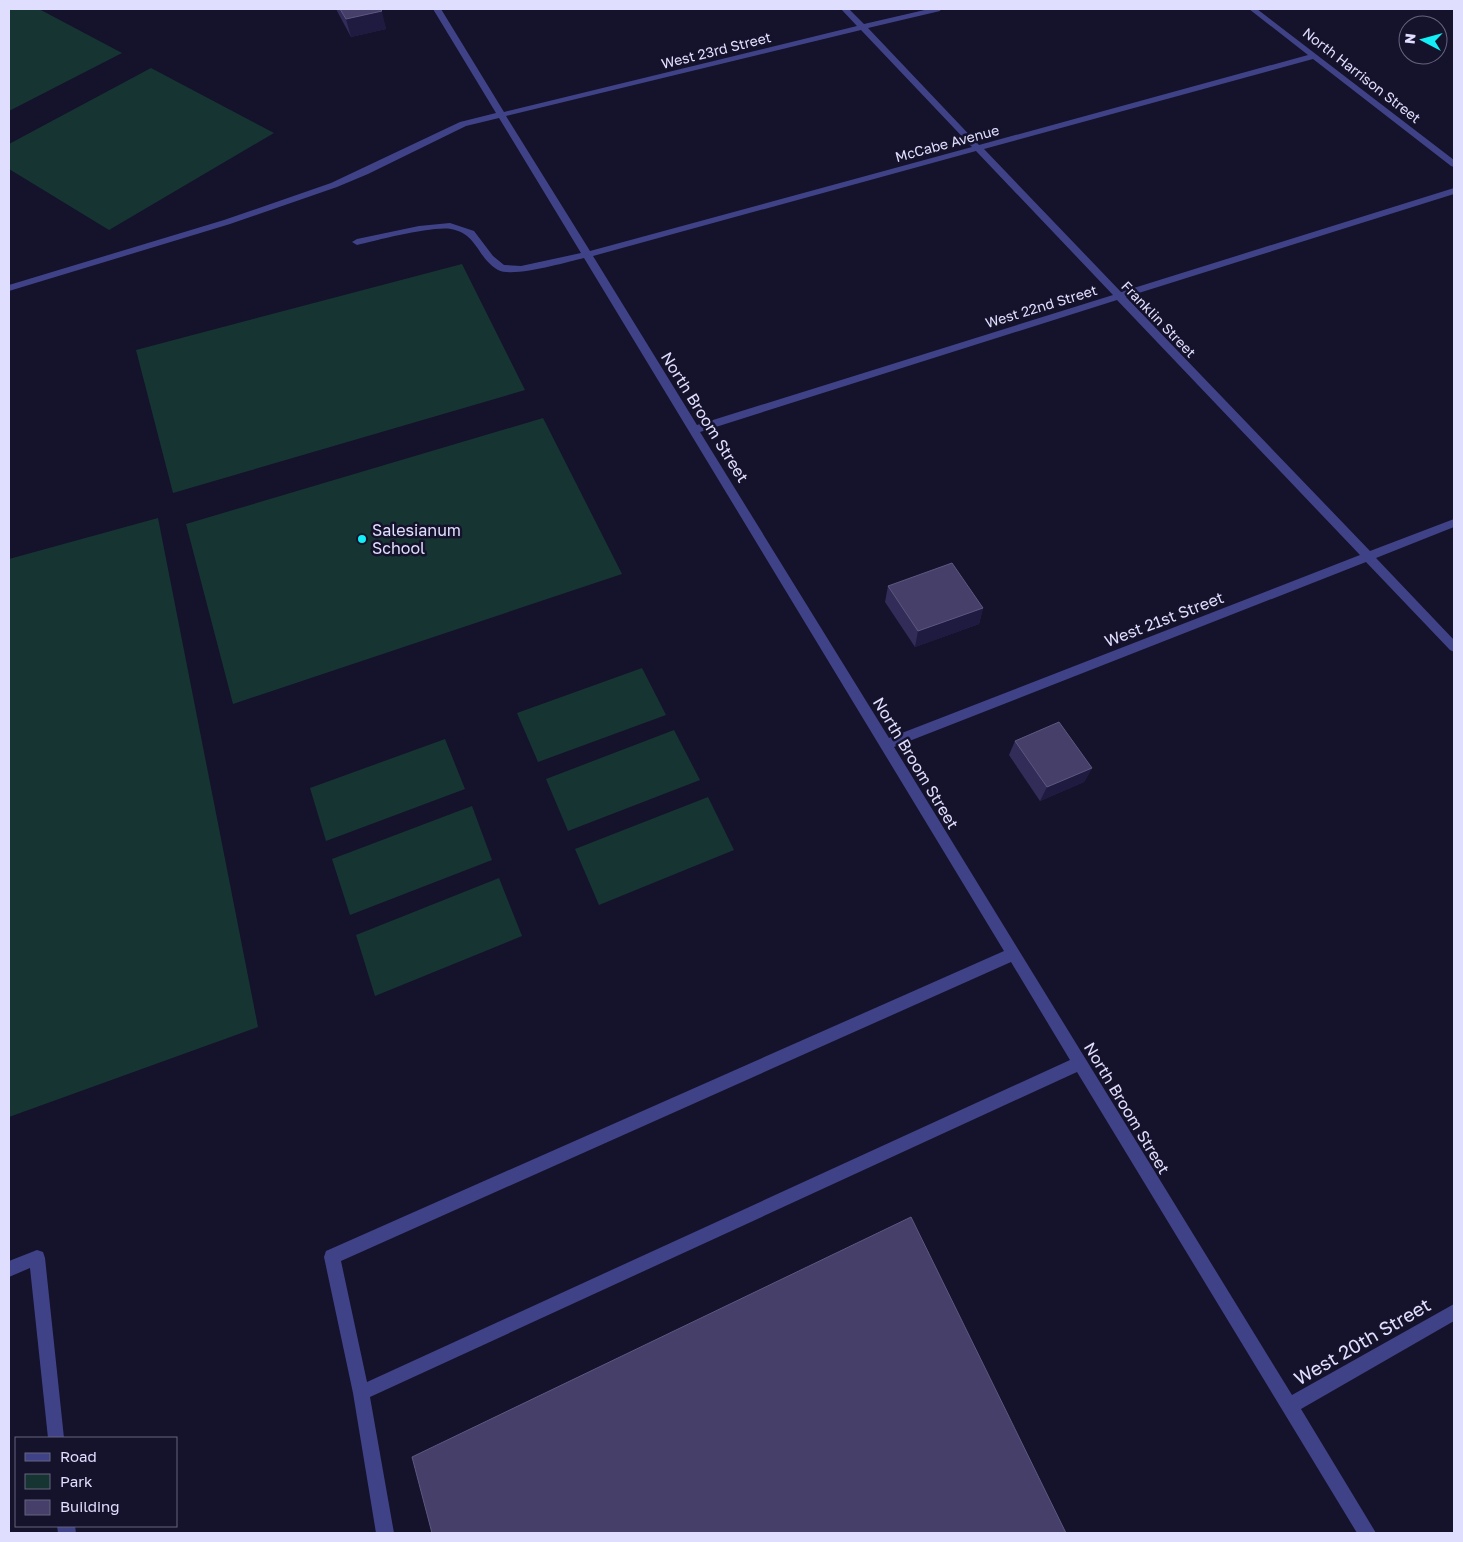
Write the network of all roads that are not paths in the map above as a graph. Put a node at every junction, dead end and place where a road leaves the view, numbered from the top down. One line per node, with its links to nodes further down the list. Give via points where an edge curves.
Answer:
1 (437, 9): 7 (street, North Broom Street)
2 (845, 9): 5 (street, Franklin Street)
3 (937, 9): 5 (street, West 23rd Street)
4 (1253, 9): 6 (street, North Harrison Street)
5 (863, 27): 7 (street, West 23rd Street); 8 (street, Franklin Street)
6 (1314, 56): 8 (street, McCabe Avenue); 9 (street, North Harrison Street)
7 (501, 114): 12 (street, North Broom Street); 13 (street, West 23rd Street, via 463,124 334,185 217,225)
8 (978, 148): 12 (street, McCabe Avenue); 14 (street, Franklin Street)
9 (1454, 164)
10 (1454, 191): 14 (street, West 22nd Street)
11 (357, 242): 12 (street, McCabe Avenue, via 450,226 470,232 502,268 521,269)
12 (586, 255): 15 (street, North Broom Street)
13 (9, 288)
14 (1118, 297): 15 (street, West 22nd Street); 17 (street, Franklin Street)
15 (694, 430): 19 (street, North Broom Street)
16 (1454, 523): 17 (street, West 21st Street)
17 (1368, 557): 18 (street, Franklin Street); 19 (street, West 21st Street)
18 (1454, 647)
19 (886, 745): 20 (street, North Broom Street)
20 (1013, 954): 21 (street, North Broom Street); 24 (street, via 332,1257)
21 (1080, 1063): 24 (street); 25 (street, North Broom Street)
22 (9, 1269): 26 (street, via 37,1258)
23 (1454, 1312): 25 (street, West 20th Street)
24 (361, 1393): 27 (street)
25 (1289, 1406): 28 (street, North Broom Street)
26 (56, 1437)
27 (385, 1533)
28 (1367, 1533)

